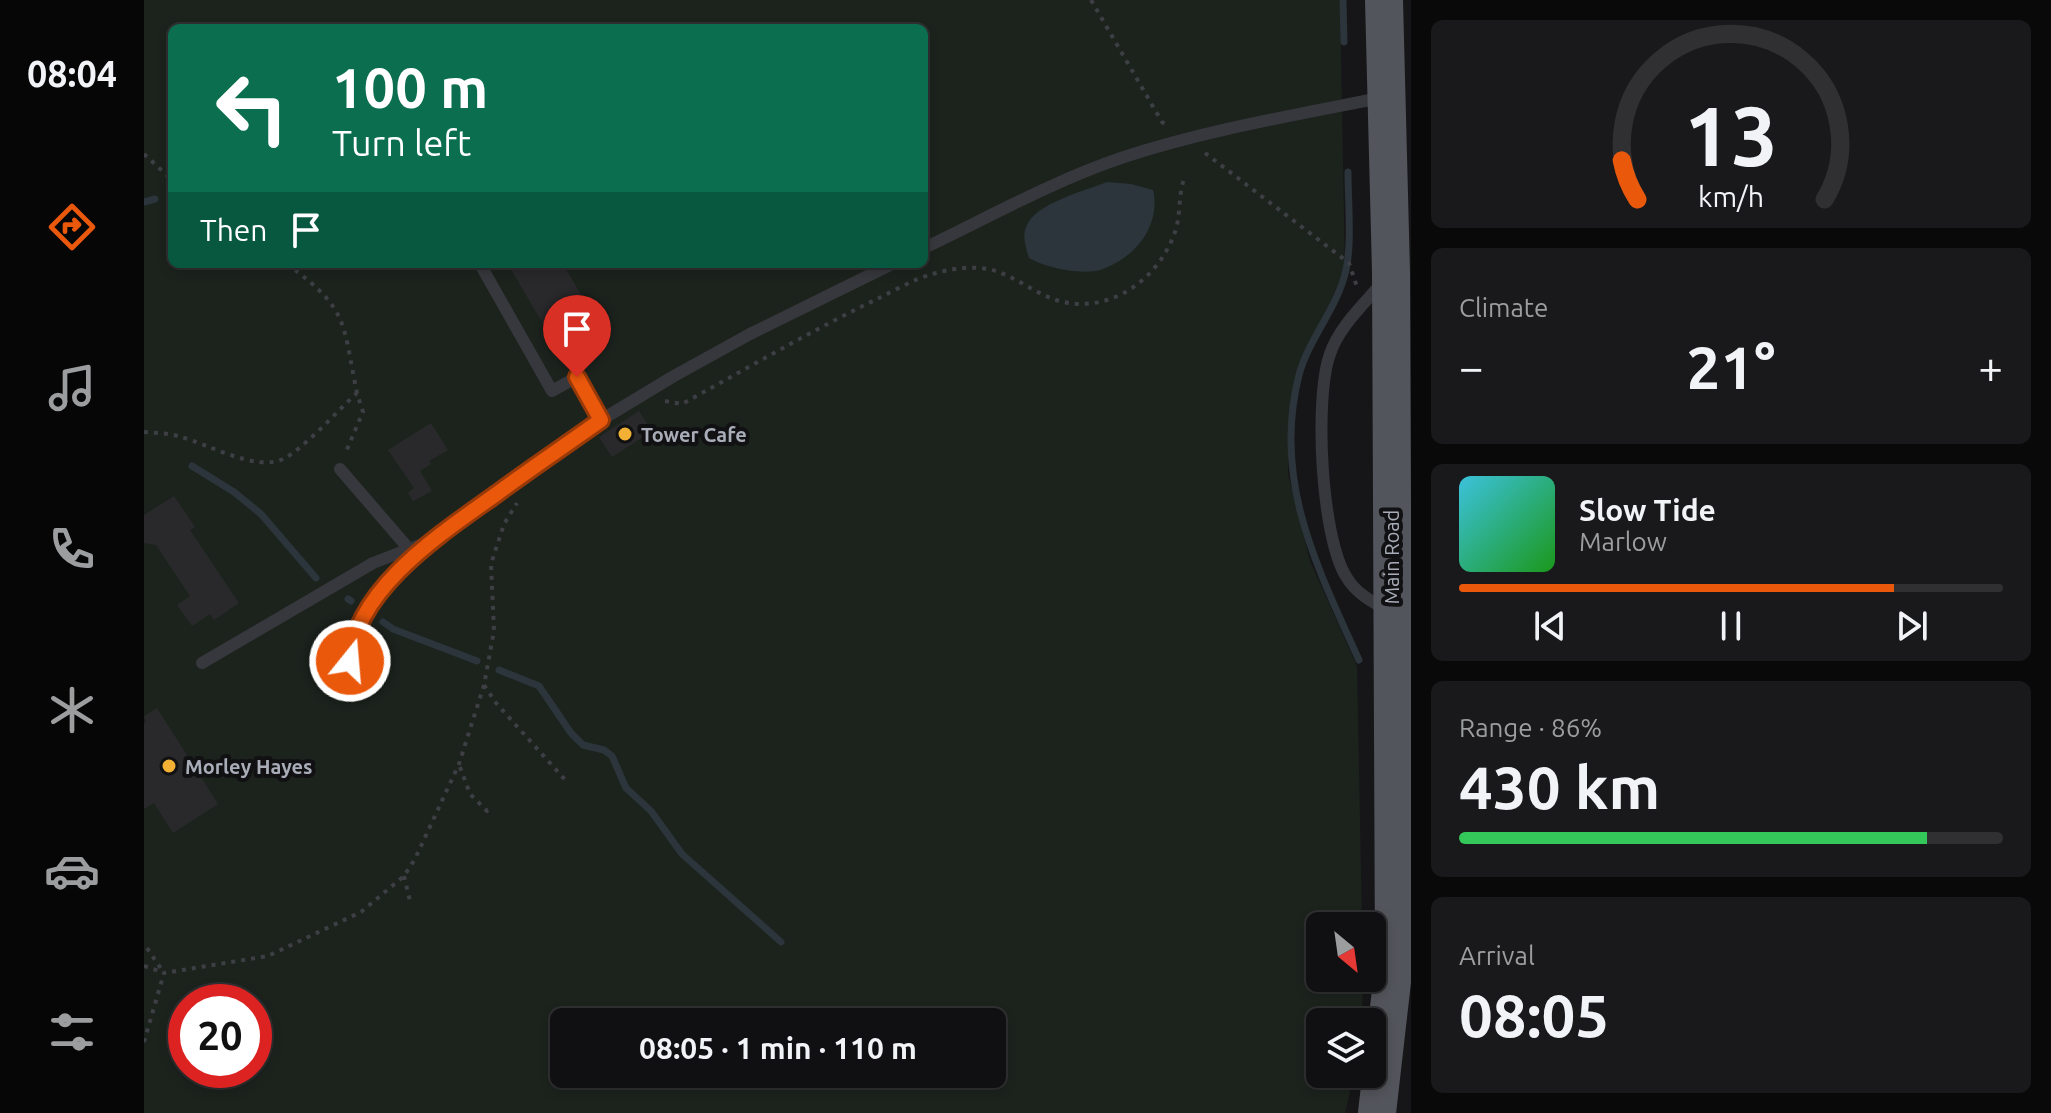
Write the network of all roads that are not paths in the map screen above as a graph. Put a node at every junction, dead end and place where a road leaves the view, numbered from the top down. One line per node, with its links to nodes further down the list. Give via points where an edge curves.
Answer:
1 (1384, 0): 2 (main road, Main Road)
2 (1387, 97): 3 (lane, via 1259,122 1124,157); 6 (main road, Main Road)
3 (928, 246)
4 (482, 268): 7 (lane, via 552,391 577,377)
5 (884, 268): 7 (lane, via 750,334)
6 (1391, 272): 11 (main road, Main Road); 11 (lane, via 1344,328 1330,354 1322,474 1336,556 1347,579 1365,598)
7 (601, 420): 9 (lane)
8 (340, 469): 10 (lane)
9 (430, 541): 10 (lane); 12 (lane, via 393,576 367,613 351,646)
10 (409, 549): 13 (lane, via 373,563)
11 (1391, 613): 14 (main road, Main Road)
12 (350, 661)
13 (202, 663)
14 (1402, 957): 15 (main road, Main Road)
15 (1377, 1113)

